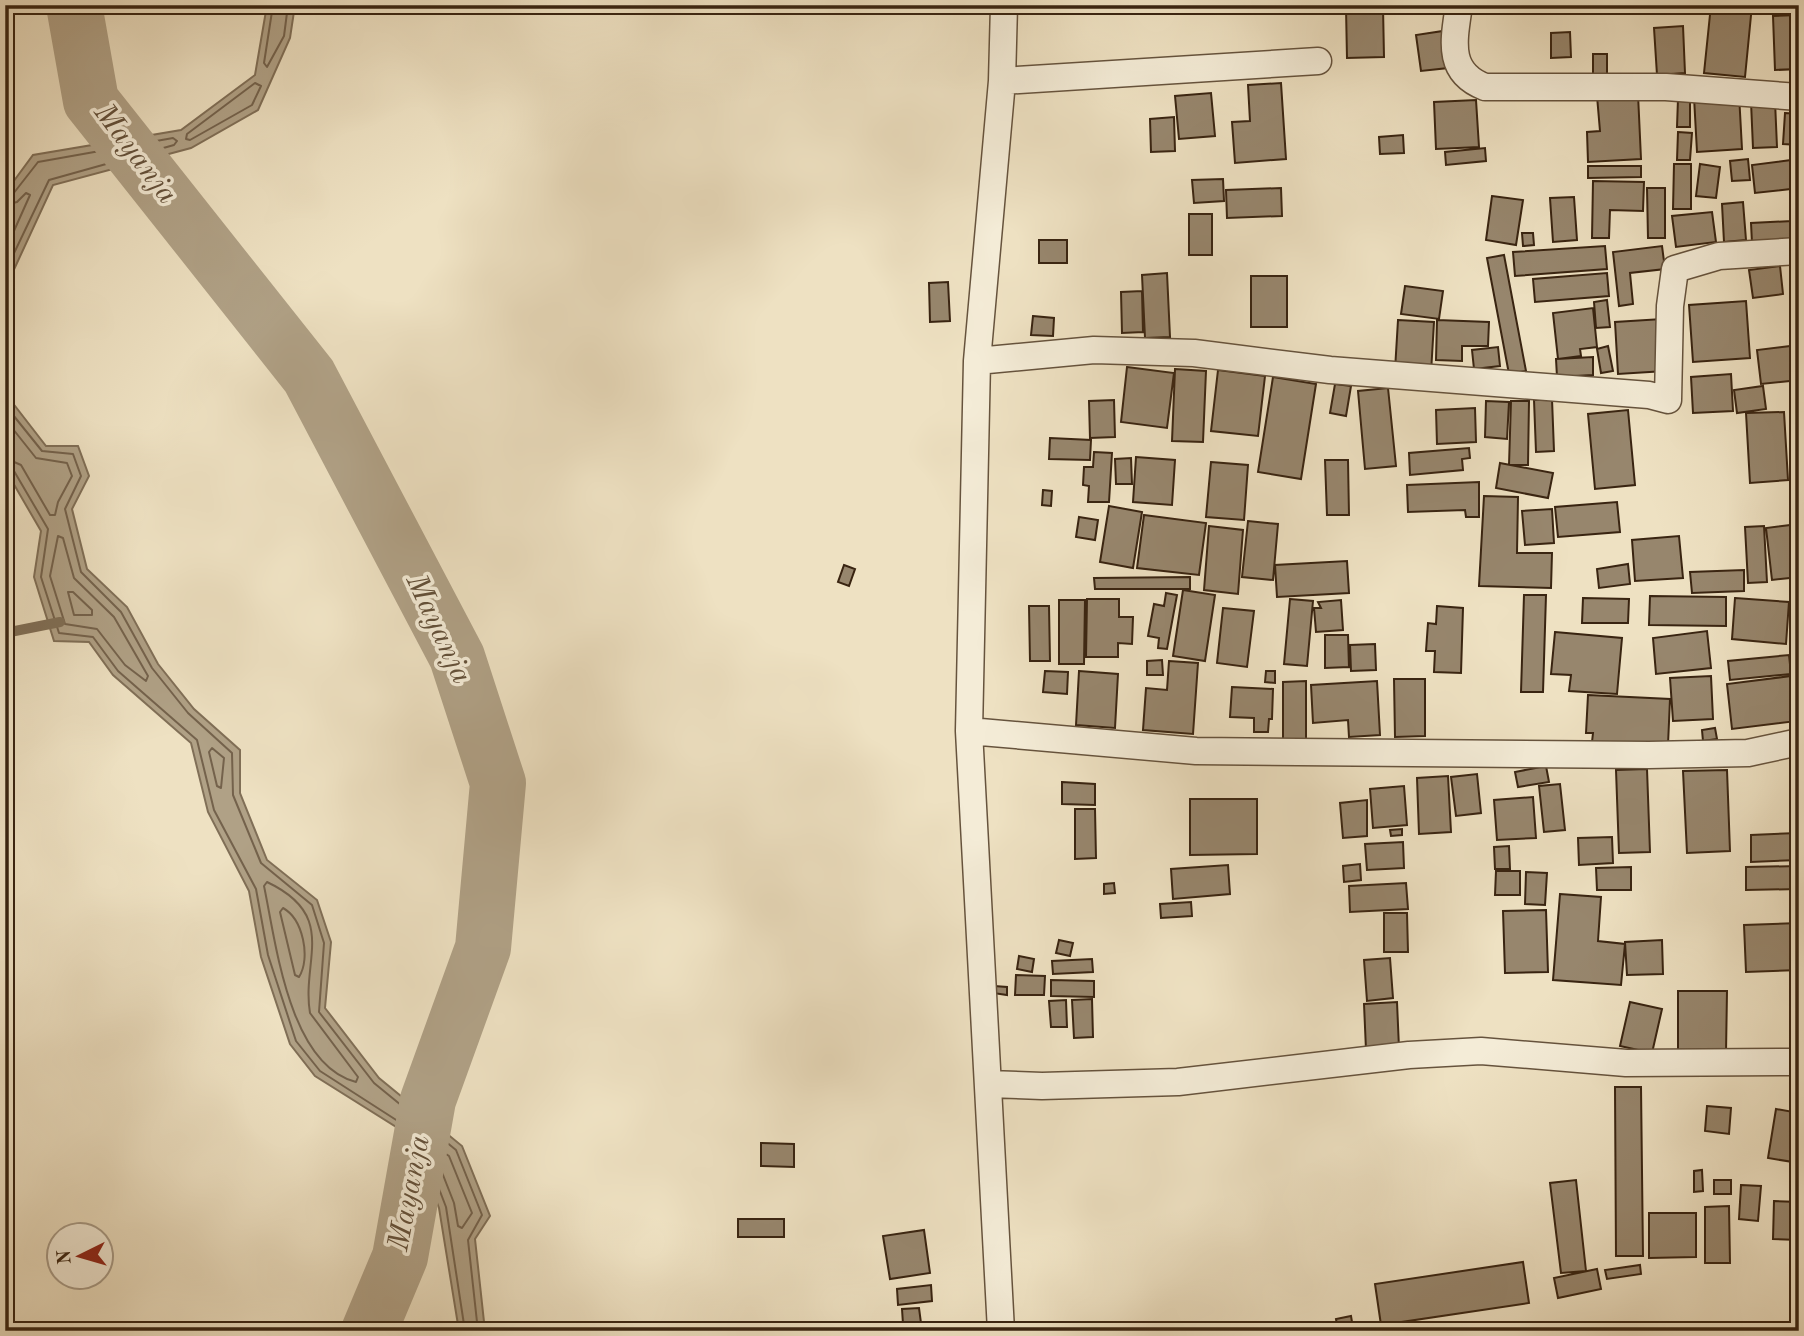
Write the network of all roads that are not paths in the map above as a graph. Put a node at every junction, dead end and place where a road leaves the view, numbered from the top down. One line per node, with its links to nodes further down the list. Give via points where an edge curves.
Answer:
1 (1004, 5): 4 (street)
2 (1459, 5): 5 (street, via 1456,61 1470,81 1485,87 1666,87)
3 (1318, 61): 4 (street)
4 (1002, 81): 7 (street)
5 (1799, 97)
6 (1799, 251): 7 (street, via 1719,256 1675,269 1668,400 1649,394 1330,370 1194,353 1094,351)
7 (977, 361): 8 (street)
8 (969, 731): 9 (street, via 1196,751 1649,755 1748,753); 11 (street)
9 (1799, 742)
10 (1799, 1062): 11 (street, via 1626,1063 1481,1051 1178,1082)
11 (988, 1084): 12 (street)
12 (1001, 1331)

